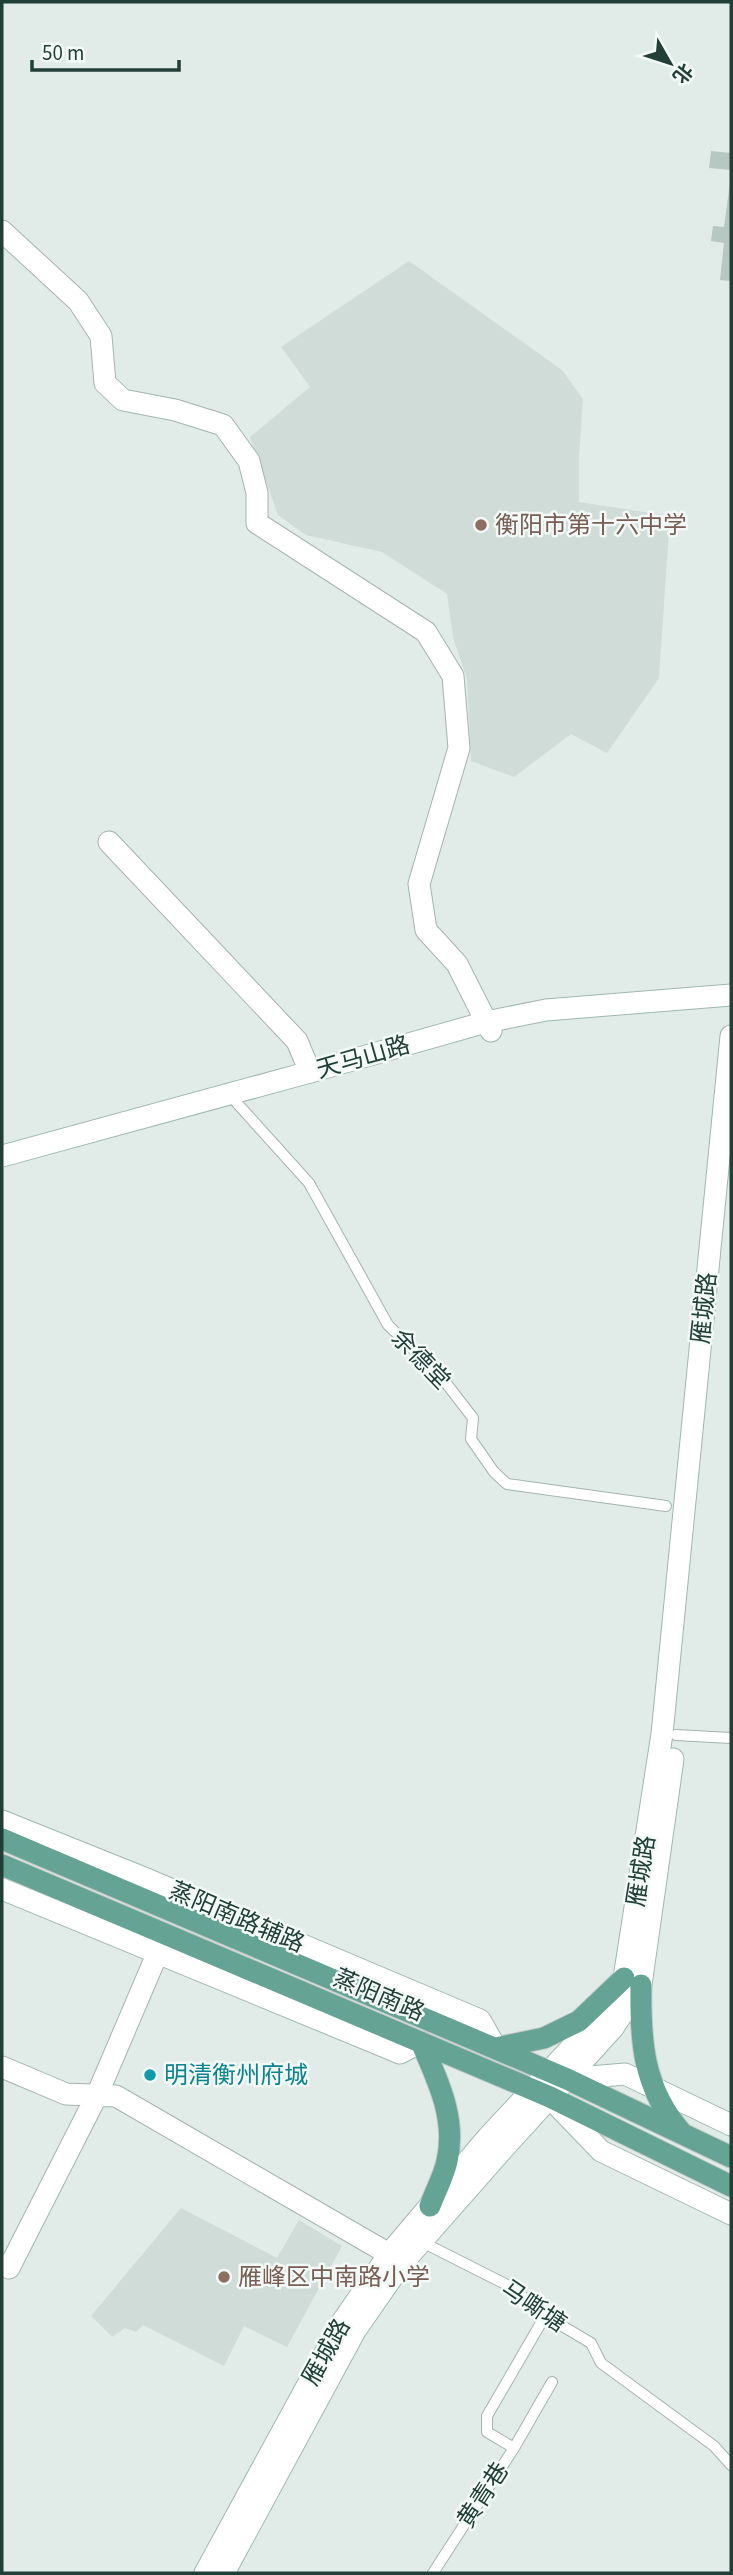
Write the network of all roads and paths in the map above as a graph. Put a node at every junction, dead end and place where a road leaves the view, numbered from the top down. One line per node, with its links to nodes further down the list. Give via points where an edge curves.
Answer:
1 (2, 231): 5 (street, via 78,301 101,336 105,383 123,400 223,425 249,461 257,492 257,523 426,632 433,643 453,676 459,748 419,884 426,930 457,964)
2 (109, 842): 7 (street, via 296,1041)
3 (731, 995): 5 (street, 天马山路, via 546,1010)
4 (731, 1007): 5 (street, 天马山路)
5 (489, 1026): 7 (street, 天马山路); 8 (street, 天马山路)
6 (731, 1036): 21 (street, 雁城路)
7 (310, 1072): 9 (street, 天马山路)
8 (236, 1102): 10 (street, 天马山路); 12 (lane, 余德堂, via 309,1183 388,1325 439,1374 473,1419 471,1439 494,1472 508,1484)
9 (2, 1156)
10 (2, 1164)
11 (731, 1169): 13 (street, 雁城路)
12 (666, 1506)
13 (676, 1735): 14 (lane); 21 (street, 雁城路)
14 (731, 1738)
15 (2, 1821): 23 (street, 蒸阳南路辅路, via 480,2020)
16 (2, 1839): 23 (main road, 蒸阳南路)
17 (2, 1865): 19 (main road, 蒸阳南路)
18 (2, 1889): 20 (street)
19 (167, 1933): 20 (street); 22 (main road, 蒸阳南路)
20 (158, 1954): 22 (street, via 400,2053); 28 (street)
21 (633, 1982): 23 (main road, via 579,2021 544,2038); 25 (street, 雁城路, via 613,2028); 26 (main road)
22 (421, 2042): 27 (main road, 蒸阳南路); 33 (main road, via 444,2096 450,2130 447,2161)
23 (496, 2048): 25 (main road, 蒸阳南路)
24 (2, 2067): 28 (street, via 66,2094)
25 (558, 2075): 26 (street, via 625,2074); 27 (street, 雁城路); 30 (main road, 蒸阳南路)
26 (653, 2088): 29 (street); 30 (main road)
27 (541, 2093): 32 (main road, 蒸阳南路); 33 (street, 雁城路, via 488,2137); 34 (street, via 601,2151); 35 (street, 雁城路)
28 (97, 2095): 36 (street, via 116,2096); 37 (street, via 9,2268)
29 (731, 2125)
30 (682, 2134): 31 (main road, 蒸阳南路)
31 (731, 2157)
32 (731, 2186)
33 (430, 2206): 36 (street, 雁城路)
34 (731, 2214)
35 (422, 2242): 38 (lane, 马嘶塘, via 517,2290); 43 (street, 雁城路, via 355,2331)
36 (389, 2254): 42 (street, 雁城路, via 342,2322)
37 (2, 2265)
38 (545, 2316): 40 (lane, 黄青巷, via 487,2416 487,2432); 41 (lane, 马嘶塘, via 590,2343 601,2363 714,2446)
39 (552, 2382): 40 (lane)
40 (514, 2448): 44 (lane, 黄青巷)
41 (731, 2465)
42 (205, 2573)
43 (224, 2573)
44 (433, 2573)

